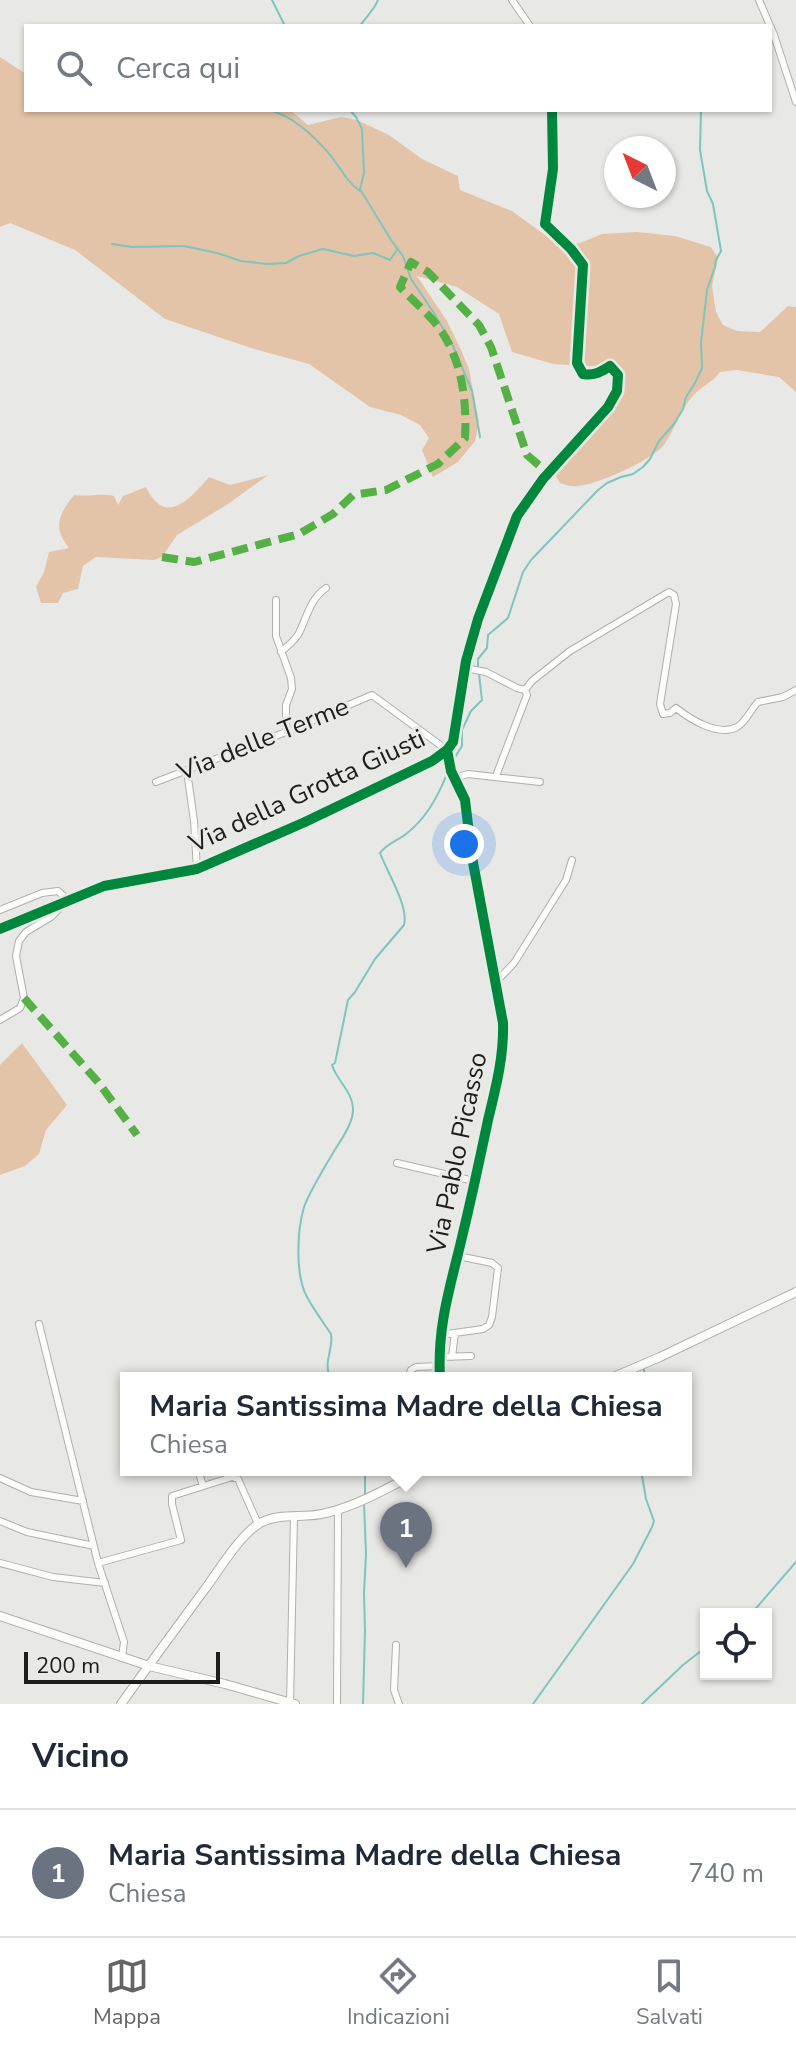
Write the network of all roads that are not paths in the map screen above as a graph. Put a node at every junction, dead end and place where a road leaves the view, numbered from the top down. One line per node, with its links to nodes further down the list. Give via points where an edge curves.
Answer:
1 (512, 0): 3 (street)
2 (759, 0): 4 (street)
3 (529, 24)
4 (769, 24)
5 (772, 30): 6 (street)
6 (796, 102)
7 (552, 112): 11 (street, Via della Grotta Giusti, via 553,169 545,224 583,265 577,363 583,374 591,375 610,366 618,375 617,391 517,516)
8 (326, 588): 10 (street, via 312,604 298,637)
9 (276, 600): 10 (street)
10 (281, 652): 14 (street, via 292,689)
11 (465, 668): 12 (street); 15 (street, Via della Grotta Giusti, via 453,742)
12 (525, 690): 13 (street, via 570,651 669,592 676,604 660,704 663,714 676,708 716,730 735,728 758,702); 18 (street)
13 (796, 690)
14 (286, 732): 15 (street, Via delle Terme, via 372,695); 17 (street, Via delle Terme)
15 (447, 750): 16 (street, Via Pablo Picasso); 22 (street, Via della Grotta Giusti)
16 (451, 770): 18 (street); 26 (street, Via Pablo Picasso, via 465,800)
17 (187, 771): 19 (street, Via delle Terme); 22 (street)
18 (496, 776): 20 (street)
19 (156, 782)
20 (540, 782)
21 (572, 860): 26 (street, via 566,880 514,963)
22 (197, 869): 23 (street, Via della Grotta Giusti, via 116,883)
23 (68, 900): 24 (street, via 49,891); 25 (street, Via della Grotta Giusti); 27 (street, via 19,941 16,956 24,998 16,1012)
24 (0, 910)
25 (0, 929)
26 (495, 982): 29 (street, Via Pablo Picasso, via 502,1054)
27 (0, 1020)
28 (397, 1163): 29 (street)
29 (474, 1181): 30 (street, Via Pablo Picasso)
30 (458, 1256): 33 (street, via 492,1263 499,1271 489,1325); 34 (street, Via Pablo Picasso)
31 (796, 1292): 40 (street)
32 (39, 1324): 45 (street)
33 (455, 1333): 34 (street); 36 (street)
34 (440, 1335): 37 (street, Via Pablo Picasso)
35 (471, 1356): 36 (street)
36 (452, 1357): 37 (street)
37 (440, 1362): 38 (street); 39 (street, Via Pablo Picasso)
38 (410, 1372)
39 (440, 1372)
40 (625, 1372)
41 (200, 1476): 44 (street)
42 (410, 1476): 46 (street)
43 (0, 1478): 45 (street, via 31,1492)
44 (203, 1486): 49 (street, via 237,1477); 52 (street, via 171,1497 181,1540)
45 (83, 1501): 50 (street)
46 (338, 1510): 47 (street); 61 (street)
47 (294, 1517): 49 (street, via 273,1517); 59 (street)
48 (0, 1521): 50 (street)
49 (258, 1524): 57 (street)
50 (94, 1546): 52 (street)
51 (0, 1563): 53 (street)
52 (98, 1563): 53 (street)
53 (105, 1583): 56 (street, via 124,1642)
54 (0, 1616): 56 (street)
55 (396, 1645): 62 (street, via 394,1690)
56 (122, 1657): 57 (street)
57 (149, 1666): 58 (street); 60 (street)
58 (274, 1701): 59 (street)
59 (292, 1703)
60 (121, 1704)
61 (337, 1704)
62 (399, 1704)

